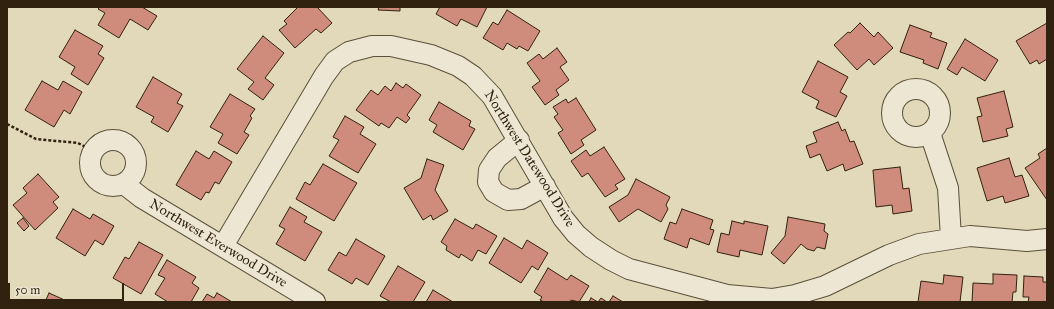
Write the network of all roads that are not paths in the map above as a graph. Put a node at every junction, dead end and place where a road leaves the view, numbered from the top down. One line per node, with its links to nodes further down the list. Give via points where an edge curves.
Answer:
1 (930, 133): 5 (street, via 948,188)
2 (519, 140): 4 (street, Northwest Datewood Drive); 4 (street, via 497,158 489,170 488,182 494,192 508,200 522,199); 7 (street, Northwest Datewood Drive, via 492,96 473,76 458,66 431,54 391,46 372,46 349,52 336,61 324,76)
3 (124, 184): 3 (street, via 134,173 136,165 127,145 113,140 99,145 93,151 90,165 96,179 109,186); 7 (street, Northwest Everwood Drive, via 142,198)
4 (545, 186): 8 (street, Northwest Datewood Drive, via 563,218 576,234 611,260 629,269)
5 (951, 238): 6 (street, Northwest Datewood Drive, via 970,236 1027,241); 8 (street, Northwest Datewood Drive, via 919,244 889,255 825,286 794,295 772,299)
6 (1047, 239)
7 (223, 246): 9 (street, Northwest Everwood Drive)
8 (726, 298)
9 (315, 302)

